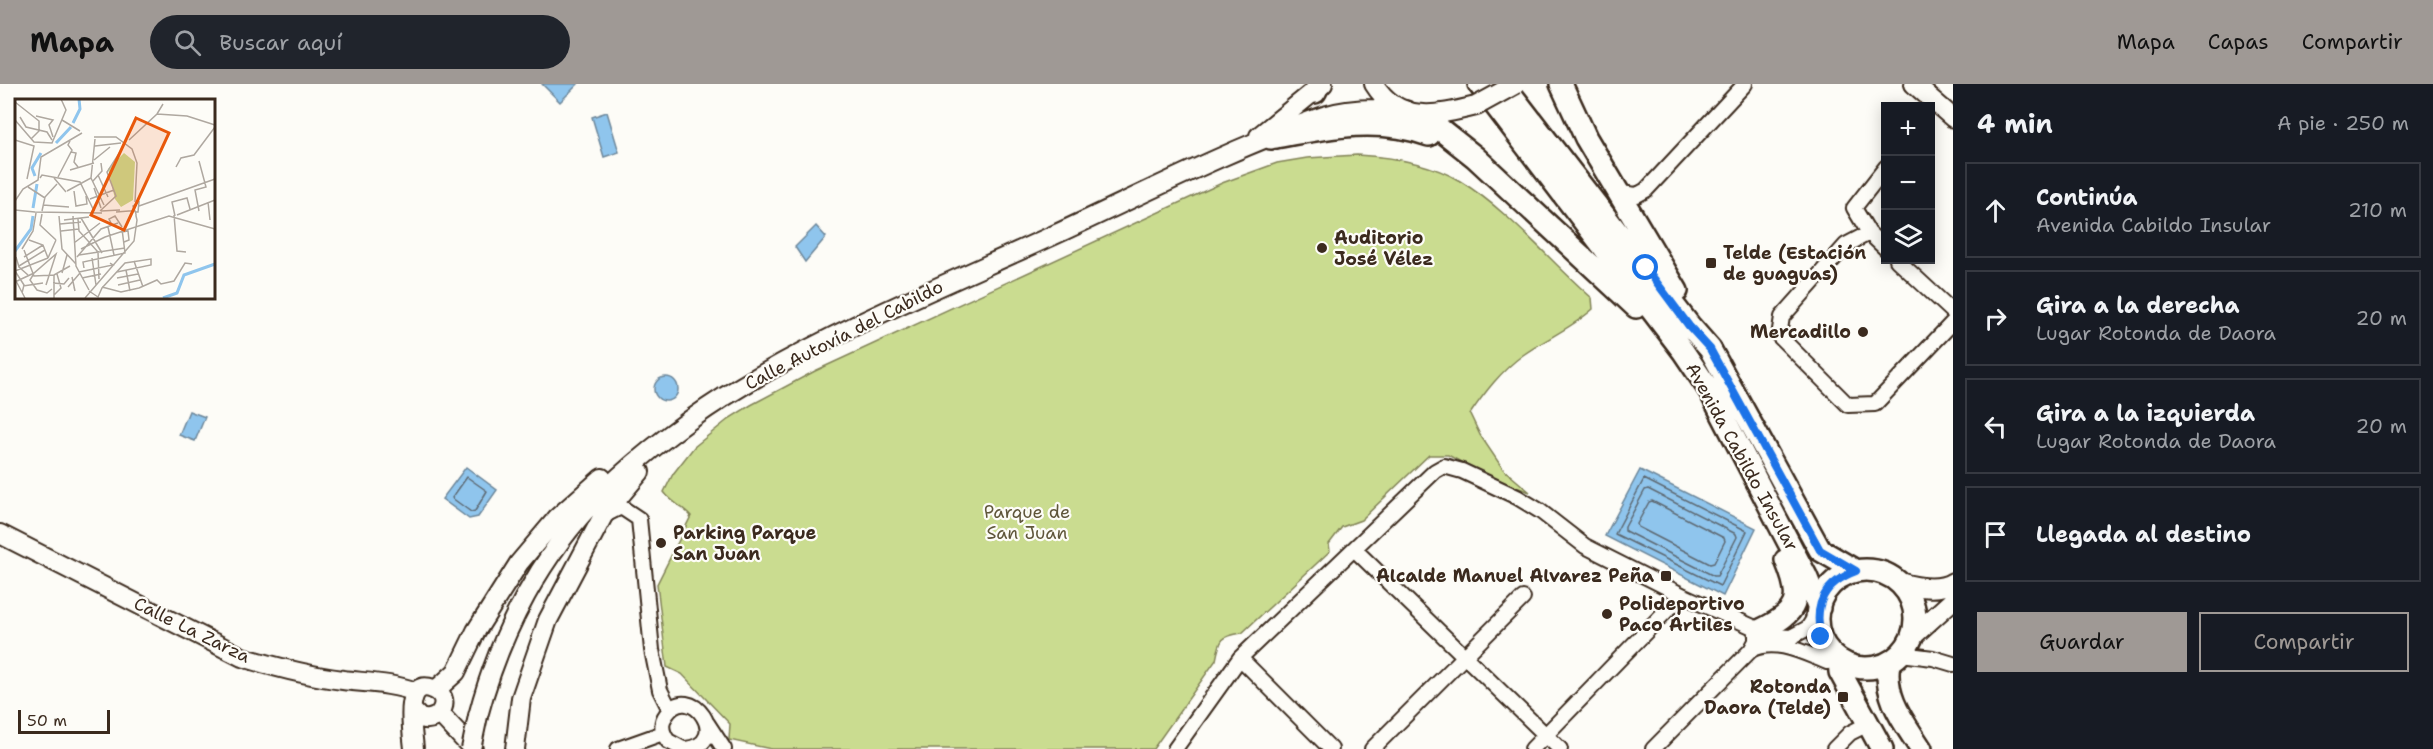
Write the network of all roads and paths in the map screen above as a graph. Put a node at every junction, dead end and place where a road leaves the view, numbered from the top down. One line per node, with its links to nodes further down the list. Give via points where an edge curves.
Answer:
1 (1374, 84): 10 (main road, via 1389,103)
2 (1479, 84): 24 (main road, Avenida Cabildo Insular)
3 (1503, 84): 23 (main road, Avenida Cabildo Insular)
4 (1516, 84): 10 (main road, Calle Autovía del Cabildo, bridge, via 1476,106 1435,114)
5 (1562, 84): 12 (main road)
6 (1572, 84): 12 (main road)
7 (1745, 84): 17 (street, via 1646,190 1636,195)
8 (1914, 84): 11 (main road)
9 (1319, 87): 15 (main road, Calle Autovía del Cabildo)
10 (1402, 111): 13 (main road, Calle Autovía del Cabildo, via 1360,109 1327,115); 14 (main road, via 1441,130)
11 (1953, 118)
12 (1578, 121): 17 (main road)
13 (1271, 138): 14 (main road, via 1331,126 1372,125 1410,128); 15 (main road, Calle Autovía del Cabildo)
14 (1461, 146): 24 (main road)
15 (1241, 149): 25 (main road, Calle Autovía del Cabildo, via 856,325 742,386)
16 (1881, 173): 18 (street, via 1854,208)
17 (1620, 193): 23 (main road)
18 (1869, 233): 19 (street); 22 (street, via 1846,245 1782,318 1779,336 1848,405 1875,404)
19 (1881, 244)
20 (1901, 264): 21 (street)
21 (1953, 312)
22 (1953, 322)
23 (1710, 349): 30 (main road, Avenida Cabildo Insular, via 1820,550)
24 (1683, 351): 26 (main road, Avenida Cabildo Insular, via 1710,391)
25 (679, 428): 27 (main road); 44 (main road, via 609,472 557,518 519,563 476,630 456,672); 54 (main road, Calle Autovía del Cabildo, bridge, via 605,490 579,518 528,592 485,688)
26 (1771, 508): 36 (main road, Avenida Cabildo Insular); 37 (main road, via 1794,579 1796,601 1783,619)
27 (603, 516): 46 (street, via 621,507 639,519 652,650 660,690); 55 (main road, via 548,620 521,698)
28 (0, 534): 45 (main road, Calle La Zarza, via 242,657 341,680 396,685)
29 (1354, 549): 33 (street, via 1444,466 1517,497 1586,546); 40 (street); 41 (street)
30 (1856, 571): 31 (main road, via 1886,574); 36 (main road, via 1832,584)
31 (1899, 582): 32 (main road, via 1917,587 1946,587); 39 (main road, via 1914,608 1915,622)
32 (1953, 582)
33 (1684, 596): 37 (street); 50 (street)
34 (1523, 598): 40 (street)
35 (1953, 600): 39 (main road)
36 (1819, 610): 37 (street, via 1808,628 1791,637); 42 (main road, via 1821,637)
37 (1758, 630): 38 (street)
38 (1751, 650): 42 (street, via 1771,644 1827,662); 65 (street)
39 (1901, 652): 42 (main road, via 1876,668 1850,666); 43 (street); 68 (main road, via 1887,675 1892,701)
40 (1465, 657): 50 (street); 62 (street)
41 (1240, 658): 60 (street); 61 (street)
42 (1838, 659): 49 (main road, via 1840,672)
43 (1953, 664)
44 (436, 690): 45 (main road, via 428,687); 47 (main road, via 442,698)
45 (414, 701): 47 (main road, via 420,718 431,719); 53 (main road)
46 (670, 710): 48 (street, via 682,704 695,707); 51 (street, via 663,720)
47 (440, 714): 54 (main road)
48 (707, 723): 52 (street, via 705,736); 59 (street)
49 (1868, 724): 66 (street, via 1850,733); 67 (main road)
50 (1546, 735): 63 (street); 64 (street)
51 (667, 741): 56 (street); 57 (street)
52 (690, 748): 57 (street); 58 (street)
53 (414, 749)
54 (472, 749)
55 (515, 749)
56 (618, 749)
57 (684, 749)
58 (696, 749)
59 (724, 749)
60 (1175, 749)
61 (1331, 749)
62 (1372, 749)
63 (1532, 749)
64 (1560, 749)
65 (1653, 749)
66 (1834, 749)
67 (1882, 749)
68 (1921, 749)

